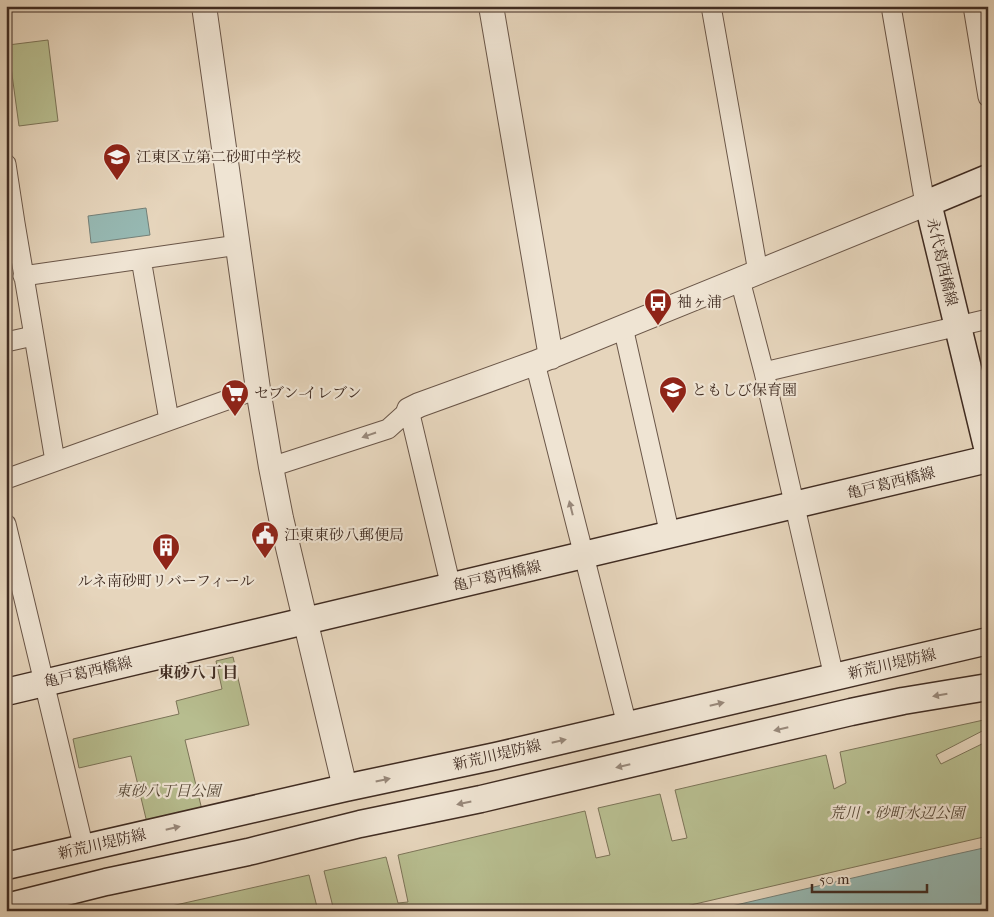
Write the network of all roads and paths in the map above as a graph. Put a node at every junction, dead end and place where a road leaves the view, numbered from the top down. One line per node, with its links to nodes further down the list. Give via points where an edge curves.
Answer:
1 (204, 6): 11 (street)
2 (491, 6): 20 (street)
3 (711, 6): 14 (street)
4 (973, 6): 6 (street)
5 (892, 12): 9 (street)
6 (988, 97)
7 (6, 164): 10 (street)
8 (988, 178): 9 (main road, 永代葛西橋線)
9 (926, 203): 14 (street); 16 (main road, 永代葛西橋線)
10 (10, 224): 13 (street)
11 (238, 245): 12 (street); 22 (street)
12 (141, 259): 13 (street); 24 (street)
13 (23, 276): 18 (street)
14 (749, 276): 17 (street); 21 (street)
15 (988, 319): 16 (street)
16 (958, 327): 21 (street); 25 (main road, 永代葛西橋線)
17 (622, 328): 20 (street); 32 (street)
18 (33, 336): 19 (street); 27 (street)
19 (6, 342)
20 (543, 360): 23 (street); 33 (street, one-way to 20)
21 (764, 372): 30 (street)
22 (258, 389): 24 (street); 28 (street)
23 (409, 410): 28 (street, one-way to 28, via 388,429); 34 (street)
24 (169, 420): 27 (street)
25 (988, 451)
26 (988, 460): 30 (main road, 亀戸葛西橋線)
27 (55, 461): 29 (street)
28 (271, 467): 35 (street)
29 (6, 480)
30 (794, 506): 32 (main road, 亀戸葛西橋線); 37 (street)
31 (6, 524): 38 (street)
32 (670, 535): 33 (main road, 亀戸葛西橋線)
33 (583, 555): 34 (main road, 亀戸葛西橋線); 41 (street)
34 (451, 587): 35 (main road, 亀戸葛西橋線)
35 (305, 622): 38 (main road, 亀戸葛西橋線); 42 (street)
36 (988, 641): 37 (main road, 新荒川堤防線)
37 (834, 678): 41 (main road, 新荒川堤防線, one-way to 37)
38 (44, 683): 40 (main road, 亀戸葛西橋線); 43 (street)
39 (988, 687): 45 (main road, one-way to 45, via 851,712)
40 (6, 692)
41 (627, 725): 42 (main road, 新荒川堤防線, one-way to 41)
42 (345, 788): 43 (main road, 新荒川堤防線, one-way to 42)
43 (84, 849): 44 (main road, 新荒川堤防線)
44 (6, 866)
45 (6, 907)

